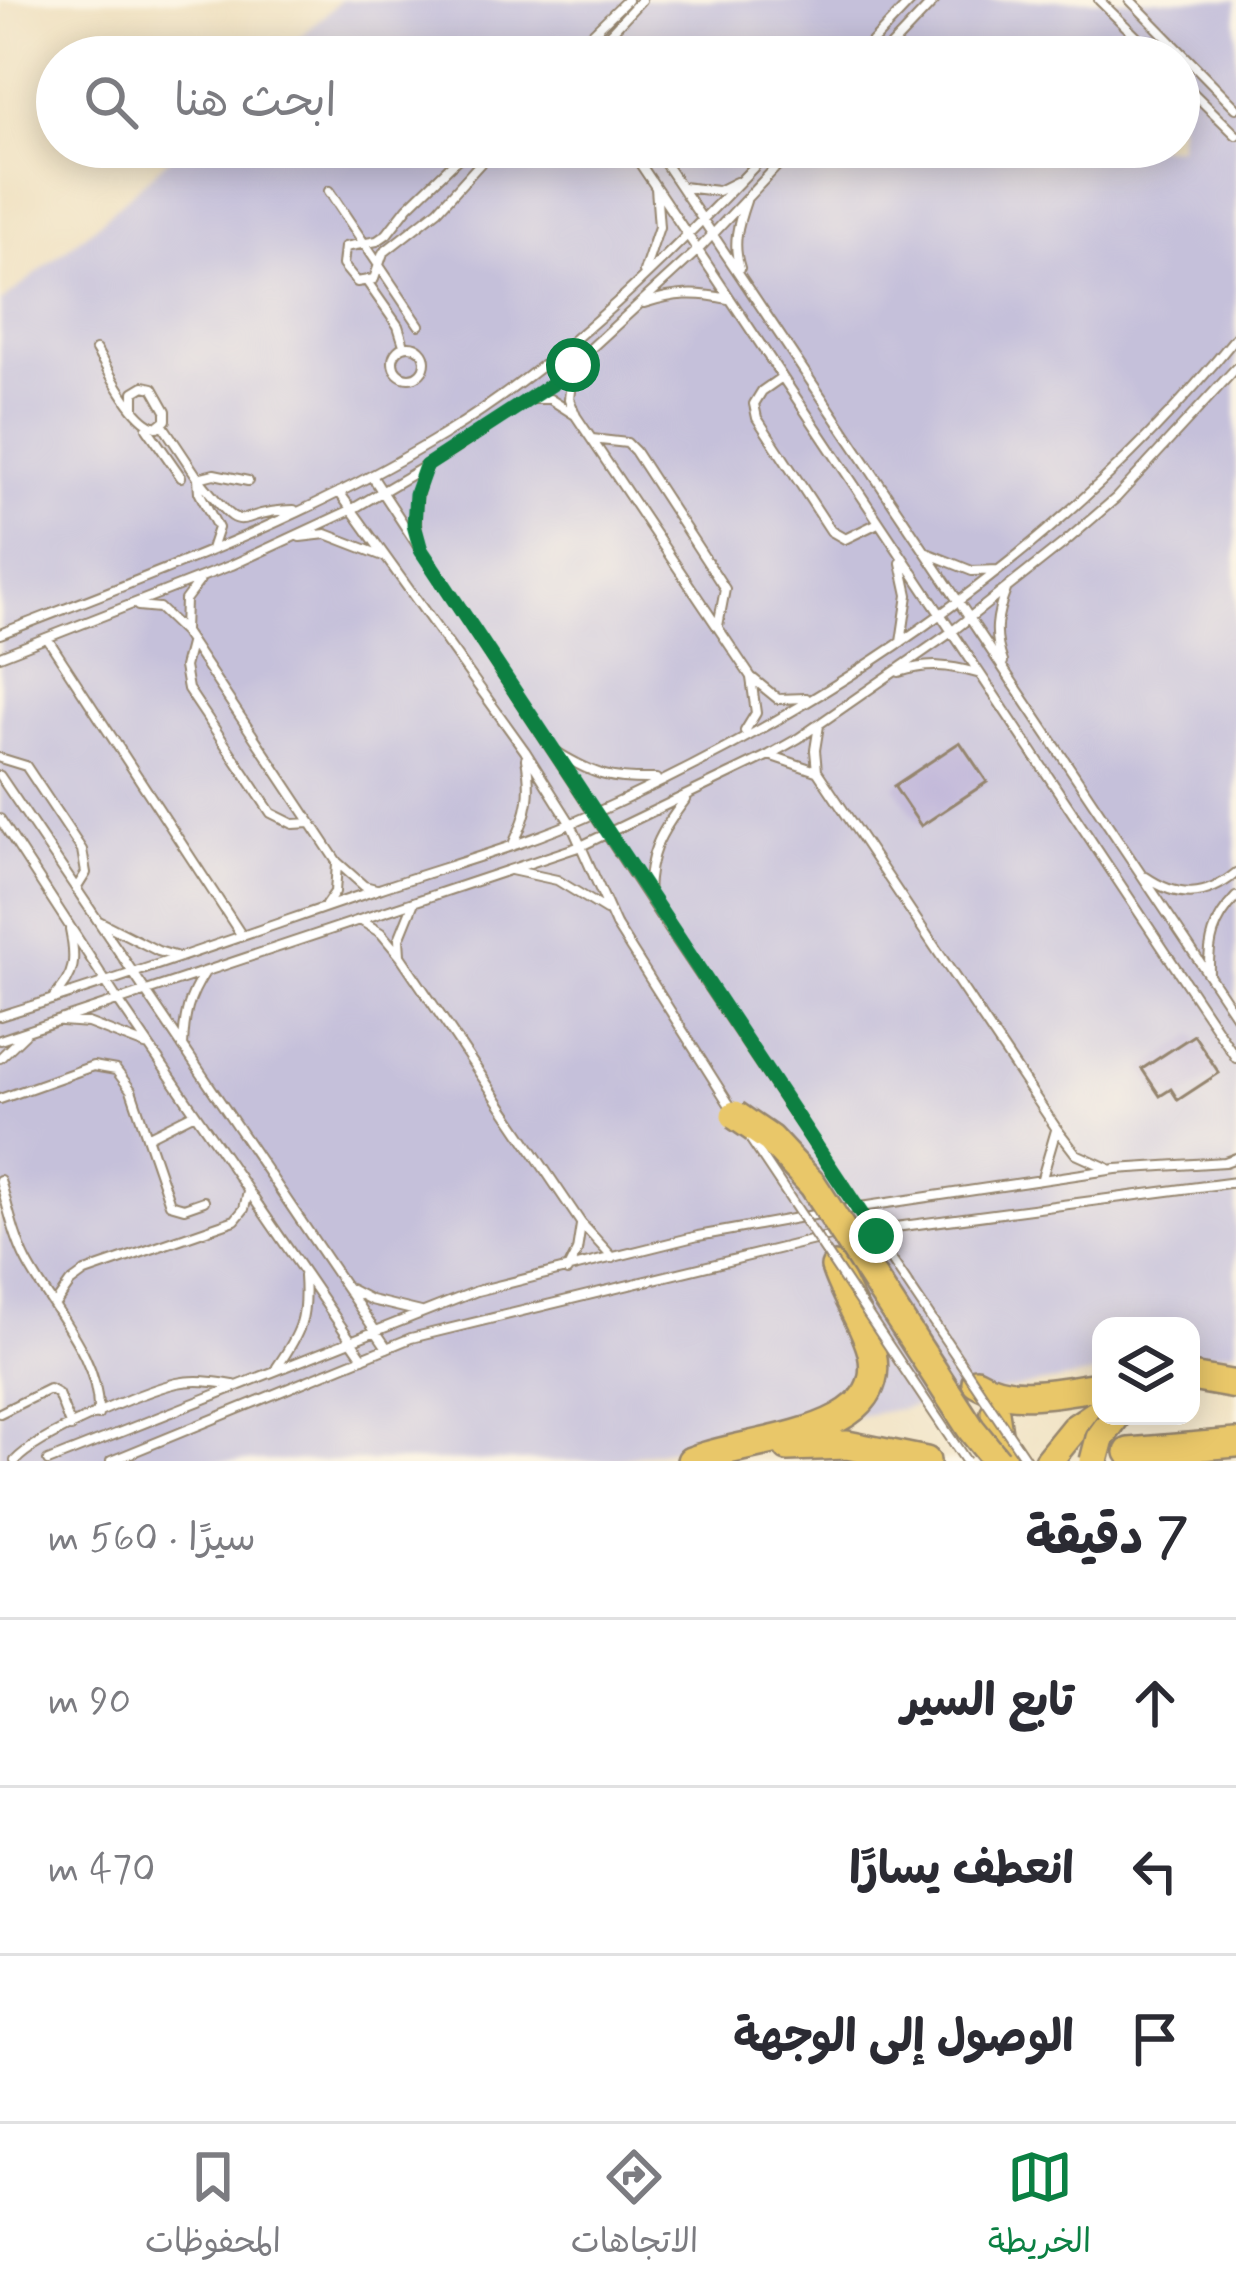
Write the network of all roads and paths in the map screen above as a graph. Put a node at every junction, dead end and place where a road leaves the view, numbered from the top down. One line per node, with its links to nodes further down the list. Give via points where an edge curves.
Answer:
1 (627, 0): 8 (lane)
2 (640, 0): 7 (lane)
3 (912, 0): 11 (lane)
4 (934, 0): 12 (lane)
5 (1099, 0): 13 (lane)
6 (1130, 0): 14 (lane)
7 (619, 26): 9 (lane); 10 (lane)
8 (590, 36)
9 (608, 36)
10 (616, 36)
11 (878, 36)
12 (900, 36)
13 (1136, 36)
14 (1165, 36)
15 (1200, 71): 17 (lane)
16 (1200, 100): 18 (lane)
17 (1236, 108)
18 (1236, 135)
19 (447, 168): 33 (lane, via 387,234)
20 (478, 168): 35 (lane)
21 (643, 168): 26 (lane)
22 (669, 168): 27 (lane)
23 (753, 168): 25 (lane)
24 (775, 168): 29 (lane)
25 (743, 179): 27 (lane, via 718,191); 30 (lane)
26 (656, 186): 32 (lane); 36 (lane, via 659,227)
27 (681, 186): 30 (lane)
28 (329, 191): 33 (lane)
29 (746, 199): 31 (lane); 37 (lane, via 735,254)
30 (703, 221): 31 (lane); 32 (lane)
31 (712, 234): 34 (lane); 37 (lane)
32 (689, 235): 34 (lane); 36 (lane)
33 (362, 242): 35 (lane); 38 (lane, via 342,255 349,274)
34 (698, 250): 39 (lane); 40 (lane)
35 (378, 263): 38 (lane); 41 (lane)
36 (641, 278): 55 (lane, via 542,366)
37 (744, 281): 66 (lane)
38 (368, 283): 43 (lane)
39 (731, 300): 40 (lane, via 674,293); 47 (lane)
40 (637, 306): 45 (lane)
41 (419, 325)
42 (1236, 337): 70 (lane, via 1102,482)
43 (404, 345): 43 (lane, via 395,355 397,372 421,376 425,364)
44 (96, 350): 49 (lane)
45 (573, 365): 48 (lane); 50 (lane)
46 (1236, 368): 72 (lane, via 1116,498)
47 (782, 377): 63 (lane); 63 (lane, via 754,404 757,418 819,513 845,539)
48 (524, 402): 50 (lane, via 550,399); 54 (lane)
49 (134, 408): 51 (lane); 52 (lane, via 134,392 153,388 166,411)
50 (576, 416): 53 (lane)
51 (143, 422): 52 (lane); 56 (lane)
52 (163, 424): 57 (lane)
53 (591, 439): 77 (lane); 77 (lane, via 634,451 724,589)
54 (426, 466): 59 (lane); 65 (lane, via 414,525)
55 (372, 476): 59 (lane); 60 (lane)
56 (181, 477)
57 (198, 478): 58 (lane); 61 (lane, via 231,519); 67 (lane, via 218,528)
58 (248, 481)
59 (382, 492): 62 (lane); 65 (lane)
60 (339, 493): 61 (lane); 62 (lane)
61 (302, 510): 67 (lane)
62 (352, 510): 64 (lane); 69 (lane)
63 (878, 524): 68 (lane)
64 (292, 538): 69 (lane, via 326,534); 71 (lane)
65 (421, 550): 92 (lane)
66 (926, 553): 70 (lane, via 972,572); 73 (lane)
67 (208, 554): 80 (lane)
68 (899, 555): 75 (lane); 83 (lane, via 908,595)
69 (385, 556): 93 (lane)
70 (1000, 569): 73 (lane)
71 (202, 577): 74 (lane); 78 (lane, via 185,599)
72 (1007, 588): 76 (lane); 87 (lane, via 996,631)
73 (959, 603): 75 (lane); 76 (lane)
74 (125, 607): 78 (lane, via 159,608); 81 (lane)
75 (940, 617): 79 (lane); 83 (lane)
76 (970, 618): 79 (lane); 87 (lane)
77 (718, 627): 88 (lane)
78 (184, 632): 82 (lane)
79 (950, 633): 85 (lane); 86 (lane)
80 (0, 634)
81 (47, 638): 84 (lane); 121 (lane)
82 (191, 643): 102 (lane); 102 (lane, via 188,689 259,796 279,820)
83 (901, 643): 89 (lane)
84 (0, 656)
85 (892, 674): 86 (lane, via 924,664); 90 (lane)
86 (977, 674): 139 (lane)
87 (1007, 675): 110 (lane)
88 (751, 677): 89 (lane, via 778,699); 91 (lane, via 756,713)
89 (810, 698): 91 (lane)
90 (820, 724): 94 (lane); 96 (lane)
91 (739, 739): 98 (lane)
92 (555, 751): 98 (lane, via 593,774); 100 (lane)
93 (525, 752): 103 (lane); 105 (lane, via 528,814)
94 (769, 754): 96 (lane); 99 (lane)
95 (0, 758): 111 (lane, via 26,766 82,850 86,873)
96 (818, 772): 143 (lane)
97 (0, 776): 111 (lane)
98 (664, 778): 100 (lane)
99 (687, 797): 104 (lane); 113 (lane, via 662,830)
100 (596, 813): 103 (lane); 104 (lane)
101 (0, 818): 120 (lane)
102 (311, 823): 107 (lane)
103 (571, 824): 105 (lane); 106 (lane)
104 (608, 834): 106 (lane); 113 (lane)
105 (514, 843): 112 (lane)
106 (581, 845): 108 (lane); 117 (lane)
107 (337, 862): 112 (lane); 116 (lane)
108 (509, 869): 115 (lane); 117 (lane, via 557,880)
109 (1236, 873): 110 (lane, via 1207,892 1183,895)
110 (1143, 876): 126 (lane)
111 (76, 889): 119 (lane)
112 (378, 890): 116 (lane)
113 (648, 897): 166 (lane, bridge)
114 (1236, 897): 126 (lane, via 1215,924)
115 (415, 901): 118 (lane); 123 (lane)
116 (324, 908): 121 (lane)
117 (609, 912): 142 (lane, bridge)
118 (358, 919): 123 (lane); 124 (lane)
119 (98, 921): 122 (lane); 125 (lane)
120 (68, 922): 127 (lane); 130 (lane, via 76,959)
121 (242, 936): 122 (lane)
122 (180, 957): 125 (lane)
123 (400, 957): 152 (lane)
124 (207, 969): 128 (lane); 137 (lane, via 190,995)
125 (133, 973): 127 (lane); 128 (lane)
126 (1210, 976): 132 (lane)
127 (108, 982): 129 (lane); 130 (lane)
128 (142, 990): 129 (lane); 137 (lane)
129 (117, 999): 133 (lane); 136 (lane)
130 (51, 1000): 131 (lane)
131 (0, 1016)
132 (1236, 1016)
133 (55, 1021): 134 (lane); 136 (lane, via 88,1023)
134 (28, 1030): 135 (lane); 138 (lane)
135 (0, 1040)
136 (150, 1046): 141 (lane)
137 (183, 1049): 157 (lane)
138 (0, 1058)
139 (1236, 1058)
140 (0, 1099): 144 (lane, via 104,1065 124,1078)
141 (195, 1112): 144 (lane); 150 (lane)
142 (735, 1115): 154 (lane, bridge); 187 (highway, bridge, via 812,1185)
143 (1056, 1128): 146 (lane, via 1089,1163); 147 (lane)
144 (147, 1137): 151 (lane, via 170,1204)
145 (1236, 1157): 146 (lane)
146 (1116, 1168): 147 (lane)
147 (1042, 1179): 153 (lane, via 698,1236)
148 (0, 1180): 158 (lane, via 29,1265)
149 (1236, 1182): 162 (lane, via 828,1236)
150 (249, 1191): 156 (lane); 158 (lane, via 235,1220 85,1272)
151 (204, 1201)
152 (581, 1223): 153 (lane); 155 (lane)
153 (613, 1258): 155 (lane)
154 (835, 1267): 183 (highway, bridge, via 872,1353 864,1399 836,1422); 186 (lane, bridge)
155 (566, 1270): 159 (lane)
156 (304, 1274): 161 (lane); 164 (lane, via 307,1313)
157 (347, 1287): 159 (lane); 160 (lane)
158 (56, 1303): 173 (lane, via 96,1388)
159 (422, 1312): 160 (lane)
160 (375, 1329): 161 (lane); 162 (lane)
161 (351, 1339): 163 (lane); 164 (lane)
162 (387, 1348): 163 (lane)
163 (363, 1358): 182 (lane)
164 (276, 1368): 167 (lane)
165 (1200, 1379): 168 (highway)
166 (976, 1382): 169 (highway, via 1006,1395); 171 (lane, bridge)
167 (235, 1385): 173 (lane, via 175,1383); 181 (lane)
168 (1236, 1385): 170 (highway)
169 (1092, 1387)
170 (1200, 1387)
171 (995, 1412): 187 (highway, bridge); 188 (lane, bridge)
172 (0, 1413): 176 (lane, via 49,1390)
173 (98, 1415): 176 (lane)
174 (1092, 1417): 189 (highway)
175 (1109, 1425): 190 (highway, bridge)
176 (71, 1427): 180 (lane)
177 (1236, 1443): 178 (highway)
178 (1129, 1452)
179 (901, 1456): 184 (highway, via 800,1445); 185 (highway)
180 (15, 1461)
181 (48, 1461)
182 (111, 1461)
183 (691, 1461)
184 (712, 1461)
185 (926, 1461)
186 (966, 1461)
187 (999, 1461)
188 (1027, 1461)
189 (1048, 1461)
190 (1094, 1461)

